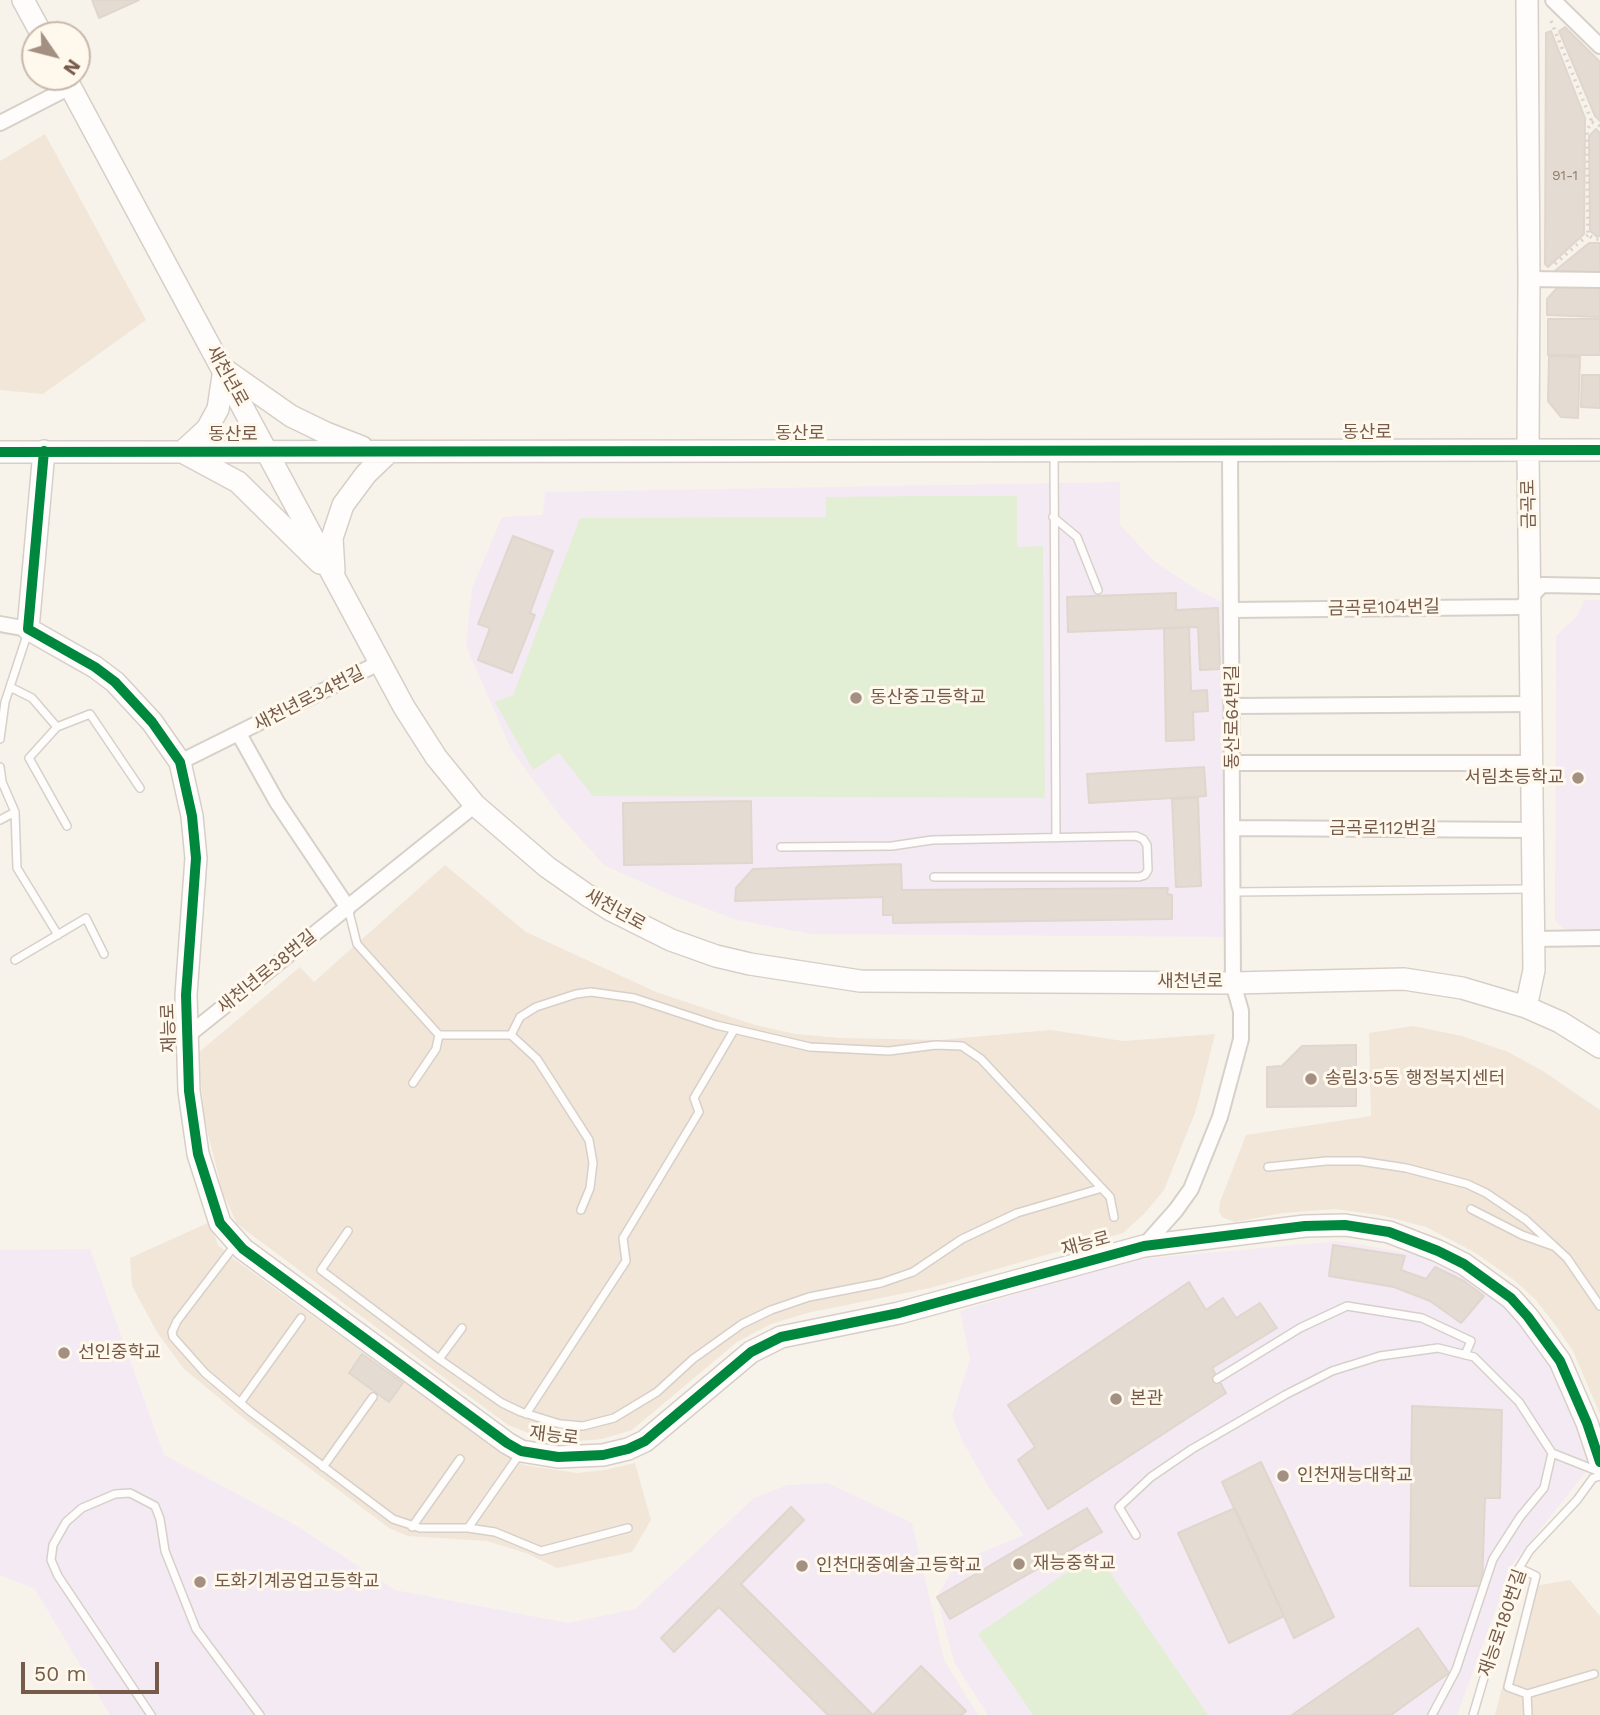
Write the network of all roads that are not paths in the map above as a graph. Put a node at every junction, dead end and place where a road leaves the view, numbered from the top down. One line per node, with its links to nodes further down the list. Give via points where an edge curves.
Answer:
1 (1527, 0): 9 (street, 금곡로)
2 (23, 1): 4 (street)
3 (1550, 7): 5 (street)
4 (34, 21)
5 (1600, 46)
6 (53, 91): 8 (street)
7 (73, 91): 11 (street, 새천년로)
8 (0, 123)
9 (1530, 279): 10 (street); 12 (street, 금곡로)
10 (1600, 280)
11 (223, 369): 18 (street, via 218,409 207,429); 19 (street, 새천년로); 20 (street, via 291,416)
12 (1528, 450): 13 (street, 동산로); 16 (street, 동산로); 25 (street, 금곡로)
13 (1600, 450)
14 (44, 451): 17 (street, 동산로); 18 (street, 동산로); 28 (street)
15 (1054, 451): 16 (street, 동산로); 20 (street, 동산로); 21 (lane)
16 (1230, 451): 26 (street, 동산로64번길)
17 (0, 452)
18 (182, 452): 19 (street, 동산로); 22 (street, via 237,482)
19 (268, 452): 20 (street, 동산로); 22 (street, 새천년로)
20 (381, 452): 22 (street, via 343,505 332,538)
21 (1053, 517): 24 (lane, via 1077,537); 47 (lane)
22 (334, 576): 29 (street, 새천년로)
23 (1600, 586): 25 (street, via 1542,585)
24 (1098, 590)
25 (1530, 596): 26 (street, 금곡로104번길, via 1521,607); 31 (street, 금곡로)
26 (1232, 610): 32 (street, 동산로64번길)
27 (0, 624): 28 (street)
28 (28, 629): 30 (lane); 36 (street, 재능로, via 116,682)
29 (379, 663): 34 (street, 새천년로34번길); 41 (street, 새천년로, via 436,757)
30 (10, 687): 33 (lane, via 32,698); 35 (lane)
31 (1531, 704): 32 (street); 38 (street, 금곡로)
32 (1233, 706): 37 (street, 동산로64번길)
33 (57, 727): 40 (lane, via 90,714); 44 (lane, via 29,758)
34 (239, 734): 36 (street, 새천년로34번길); 52 (street, 새천년로34번길, via 277,802)
35 (0, 739)
36 (180, 762): 63 (street, 재능로, via 196,836)
37 (1233, 764): 38 (street); 45 (street, 동산로64번길)
38 (1532, 764): 46 (street, 금곡로)
39 (0, 767): 42 (lane)
40 (140, 788)
41 (475, 805): 52 (street, 새천년로38번길); 58 (street, 새천년로, via 547,867 611,910 671,940 750,964 860,981)
42 (15, 812): 43 (lane); 53 (lane, via 17,868)
43 (0, 820)
44 (67, 826)
45 (1233, 828): 46 (street, 금곡로112번길); 51 (street, 동산로64번길)
46 (1532, 830): 50 (street, 금곡로)
47 (1056, 838): 48 (lane); 49 (lane, via 1136,836 1147,845 1148,870 1139,877)
48 (781, 847)
49 (934, 877)
50 (1533, 889): 51 (lane); 54 (street, 금곡로)
51 (1233, 892): 58 (street, 동산로64번길)
52 (348, 908): 61 (lane, via 357,944); 63 (street, 새천년로38번길)
53 (58, 935): 56 (lane, via 86,918); 57 (lane)
54 (1534, 939): 55 (street); 59 (street, 금곡로, via 1534,970)
55 (1600, 939)
56 (104, 954)
57 (15, 960)
58 (1233, 983): 59 (street, 새천년로, via 1404,979 1462,988); 73 (street, 동산로64번길, via 1241,1010 1241,1039 1220,1117 1191,1189)
59 (1526, 1007): 64 (street, 새천년로)
60 (734, 1030): 62 (lane, via 634,998 591,992 536,1007 520,1017); 67 (lane, via 838,1049 962,1046 981,1059); 83 (lane, via 695,1098 699,1112 623,1238 626,1261)
61 (439, 1035): 62 (lane); 65 (lane, via 436,1049)
62 (511, 1035): 69 (lane, via 537,1059 589,1140 593,1163)
63 (187, 1037): 72 (street, 재능로, via 198,1154 220,1223)
64 (1600, 1047)
65 (414, 1083)
66 (1268, 1167): 74 (lane, via 1360,1161 1449,1179 1486,1193)
67 (1102, 1188): 70 (lane, via 1110,1197); 83 (lane, via 1017,1213 962,1239 913,1272 771,1310 742,1324 657,1392 614,1418 583,1426)
68 (1471, 1209): 74 (lane)
69 (581, 1210)
70 (1114, 1217)
71 (348, 1231): 79 (lane, via 321,1270)
72 (236, 1243): 82 (lane, via 173,1332 195,1363); 84 (street, 재능로)
73 (1144, 1246): 84 (street, 재능로, via 899,1313 765,1343 645,1441 628,1449 577,1458); 87 (street, 재능로, via 1345,1225 1388,1233 1438,1251 1490,1280 1528,1317 1560,1361)
74 (1555, 1246): 75 (lane)
75 (1600, 1306)
76 (301, 1318): 82 (lane)
77 (462, 1328): 79 (lane)
78 (1465, 1355): 80 (lane, via 1471,1341 1422,1318 1347,1306 1300,1328); 85 (lane, via 1474,1357 1519,1402); 93 (lane, via 1438,1348 1380,1356 1332,1371 1284,1395 1192,1449 1151,1477 1119,1507)
79 (439, 1359): 83 (lane, via 502,1403)
80 (1217, 1379)
81 (373, 1397): 88 (lane)
82 (240, 1403): 88 (lane)
83 (526, 1414)
84 (522, 1451): 91 (lane)
85 (1552, 1453): 89 (lane); 99 (lane, via 1544,1488 1493,1559 1456,1670)
86 (460, 1459): 90 (lane)
87 (1600, 1462)
88 (323, 1466): 90 (lane, via 393,1519)
89 (1600, 1474): 94 (lane, 재능로180번길)
90 (412, 1527): 91 (lane)
91 (468, 1528): 92 (lane, via 505,1535 541,1551)
92 (628, 1528)
93 (1136, 1535)
94 (1519, 1568): 96 (lane, via 1536,1576 1508,1687); 100 (lane, 재능로180번길)
95 (1594, 1674): 96 (lane)
96 (1527, 1694): 101 (lane)
97 (151, 1715): 98 (lane, via 51,1560 53,1545 66,1522 82,1508 115,1494 130,1493 155,1506 165,1551 196,1629)
98 (260, 1715)
99 (1432, 1715)
100 (1473, 1715)
101 (1528, 1715)

